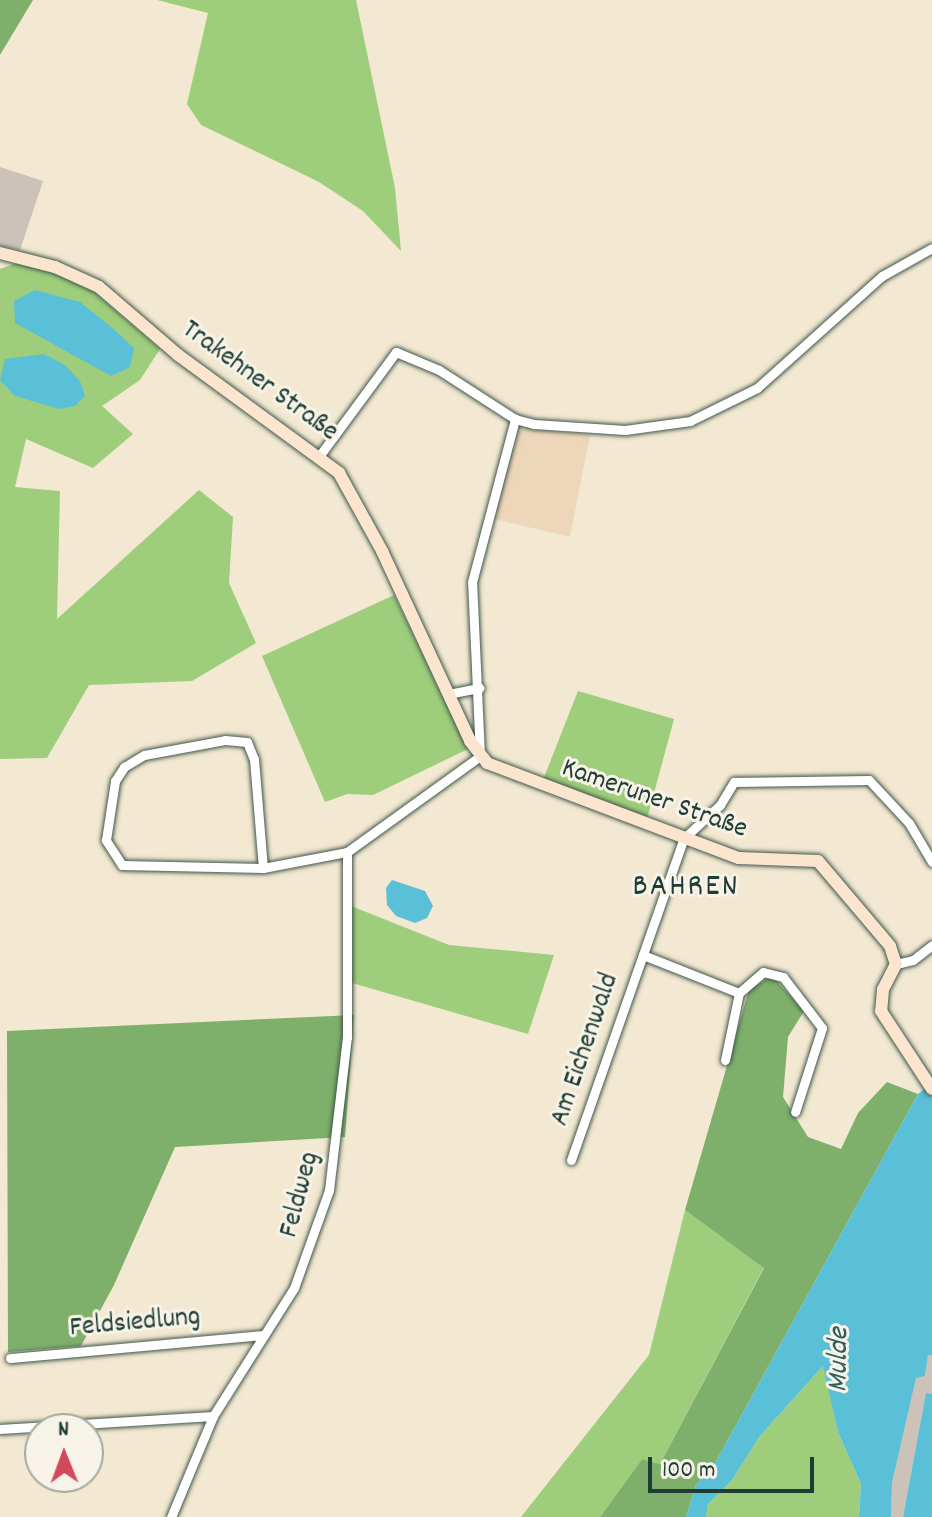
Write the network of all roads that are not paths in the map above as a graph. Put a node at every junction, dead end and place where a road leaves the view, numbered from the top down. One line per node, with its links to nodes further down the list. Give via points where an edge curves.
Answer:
1 (932, 248): 3 (street, via 882,276 791,362 730,404 663,427 606,430)
2 (0, 253): 4 (street, Trakehner Straße, via 55,267 99,287 178,355)
3 (515, 419): 4 (street, via 439,370 396,352); 5 (street, via 472,582)
4 (320, 455): 6 (street, Trakehner Straße, via 354,493)
5 (479, 688): 6 (street); 7 (street)
6 (448, 694): 7 (street, Trakehner Straße)
7 (480, 756): 8 (street, Kameruner Straße, via 496,769); 9 (street)
8 (684, 838): 10 (street, via 720,805 734,782 869,780 909,823); 13 (street, Am Eichenwald); 14 (street, Kameruner Straße, via 739,858 818,861 890,946)
9 (347, 852): 11 (street); 20 (street, Feldweg, via 347,1037 337,1150 306,1259)
10 (932, 862)
11 (263, 868): 11 (street, via 254,759 247,742 225,740 144,755 124,767 115,781 106,840 122,865)
12 (932, 945): 14 (street, via 913,960)
13 (643, 955): 15 (street, Am Eichenwald); 19 (street, Am Eichenwald)
14 (896, 964): 17 (street, via 883,990 881,1011)
15 (739, 993): 16 (street); 18 (street, via 763,972 772,972 783,977 822,1028)
16 (725, 1060)
17 (932, 1089)
18 (795, 1112)
19 (571, 1160)
20 (264, 1335): 21 (street, Feldsiedlung); 22 (street, Feldweg)
21 (10, 1358)
22 (213, 1416): 23 (street); 24 (street, Feldweg)
23 (0, 1429)
24 (171, 1517)

